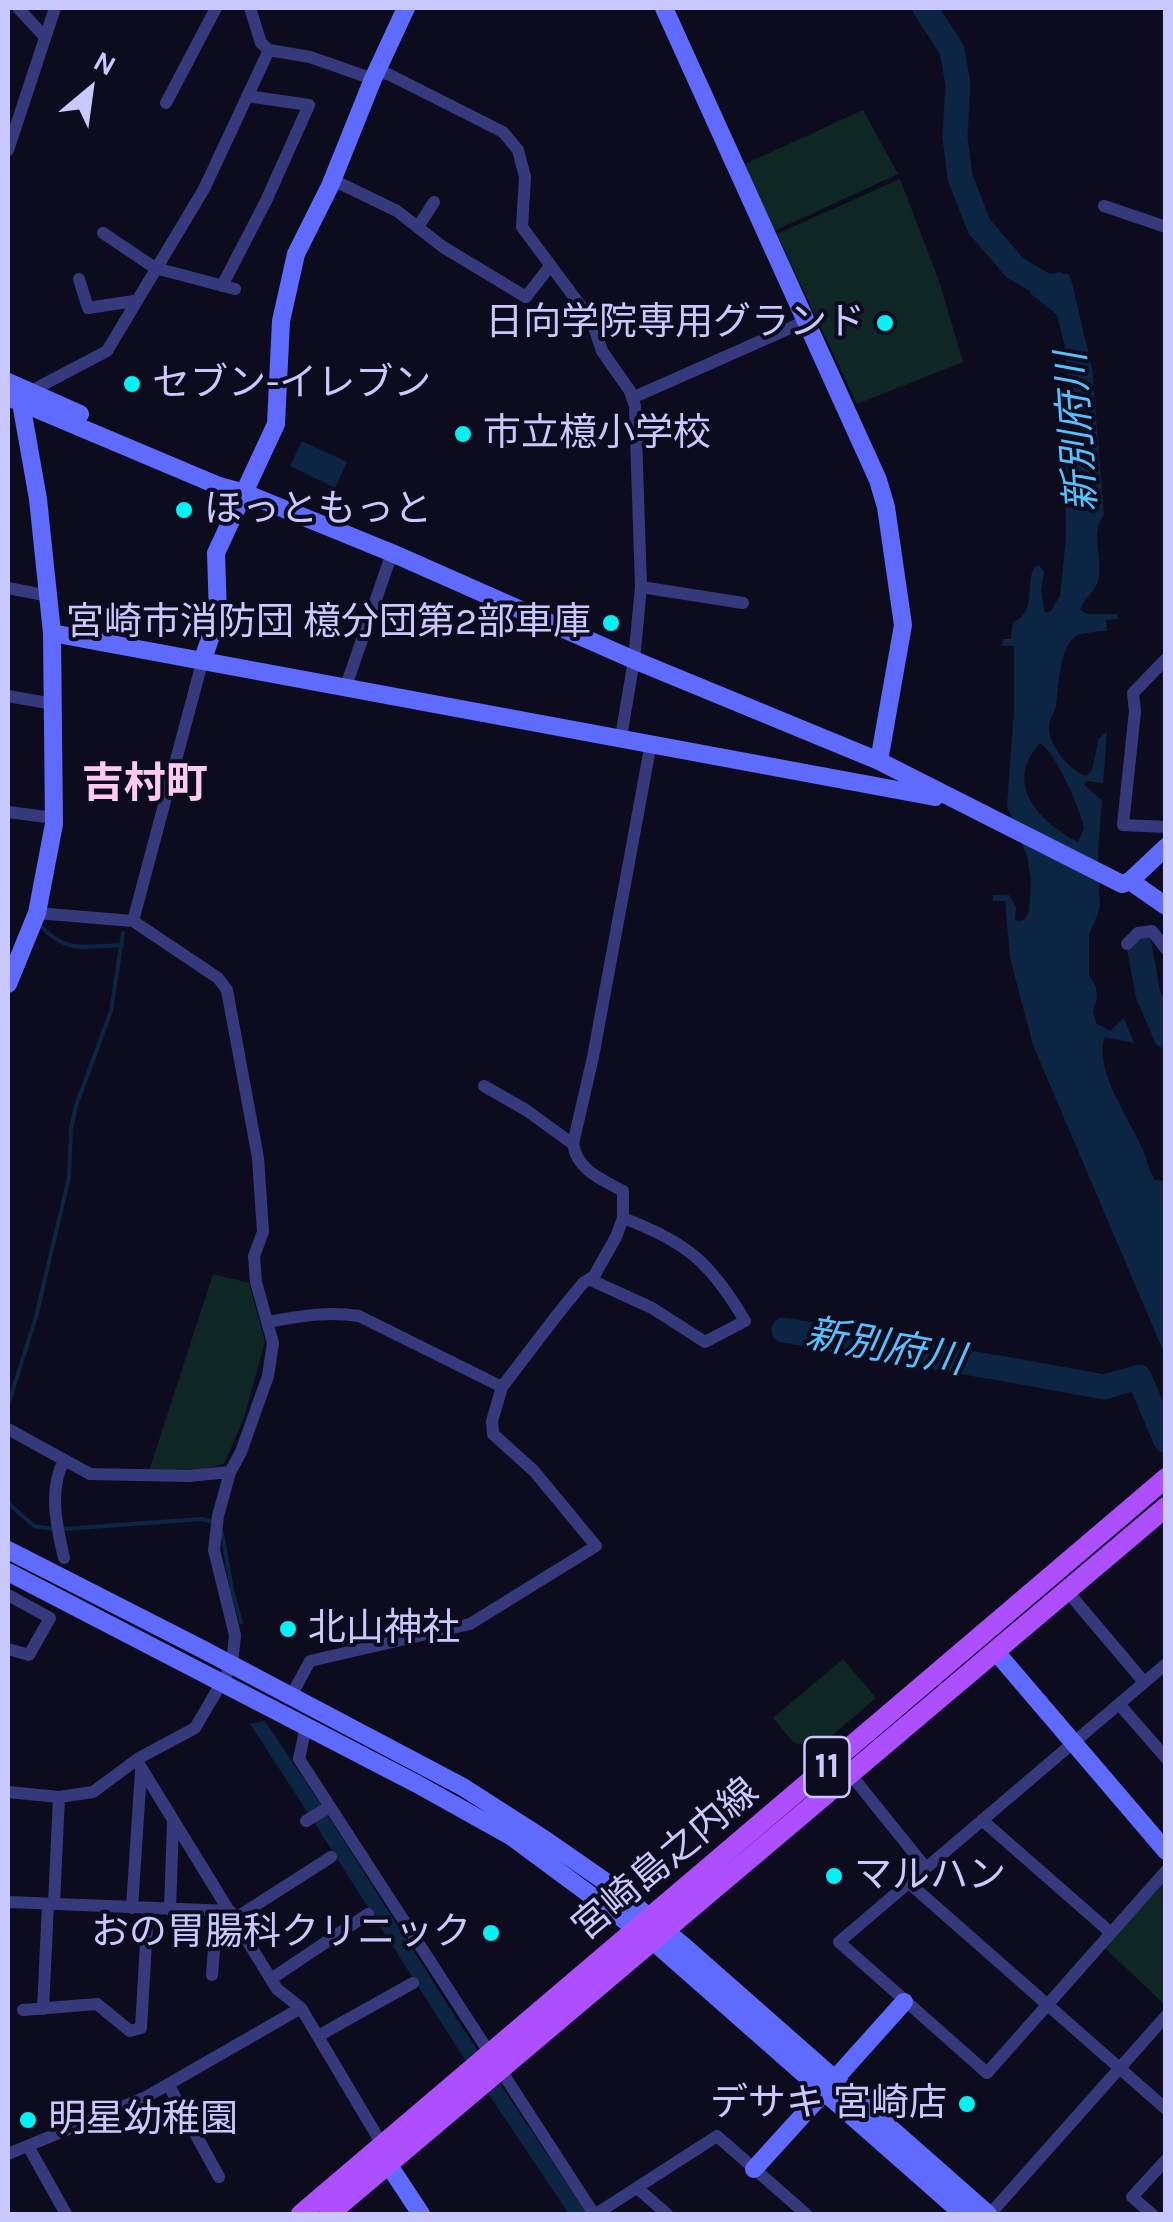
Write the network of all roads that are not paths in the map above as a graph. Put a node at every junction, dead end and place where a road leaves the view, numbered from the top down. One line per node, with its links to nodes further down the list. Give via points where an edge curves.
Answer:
1 (18, 8): 7 (street)
2 (56, 8): 7 (street)
3 (216, 8): 11 (street)
4 (250, 8): 8 (street)
5 (406, 8): 9 (street)
6 (664, 8): 23 (street)
7 (46, 37): 12 (street)
8 (269, 50): 9 (street); 10 (street)
9 (374, 76): 13 (street); 19 (street, via 388,74 503,132 518,150 525,178 522,227)
10 (247, 96): 20 (street, via 204,189); 20 (street, via 309,105 228,288)
11 (166, 103)
12 (8, 150)
13 (333, 180): 17 (street); 27 (street, via 296,254 281,321 276,424)
14 (434, 202): 17 (street)
15 (1104, 206): 16 (street)
16 (1166, 227)
17 (418, 228): 19 (street, via 526,297)
18 (102, 234): 20 (street)
19 (550, 266): 26 (street, via 592,321)
20 (155, 268): 22 (street)
21 (79, 279): 22 (street, via 88,308)
22 (134, 301): 25 (street, via 107,351)
23 (806, 321): 26 (street); 42 (street, via 886,507 903,625)
24 (8, 382): 25 (street)
25 (19, 397): 27 (street); 31 (street)
26 (632, 398): 29 (street)
27 (245, 492): 28 (street); 34 (street, via 216,553 218,616)
28 (392, 553): 36 (street); 37 (street)
29 (640, 587): 32 (street); 36 (street)
30 (8, 588): 31 (street)
31 (49, 596): 33 (street)
32 (742, 603)
33 (52, 633): 34 (street); 39 (street)
34 (203, 659): 37 (street); 51 (street)
35 (1166, 659): 46 (street, via 1133,693 1124,825)
36 (634, 660): 40 (street); 42 (street)
37 (346, 686): 40 (street)
38 (8, 696): 39 (street)
39 (53, 704): 45 (street)
40 (621, 738): 41 (street)
41 (651, 743): 43 (street); 56 (street)
42 (879, 761): 43 (street)
43 (955, 800): 48 (street)
44 (8, 812): 45 (street)
45 (54, 818): 50 (street)
46 (1166, 827)
47 (1166, 847): 48 (street)
48 (1126, 883): 49 (street)
49 (1166, 906)
50 (36, 913): 51 (street); 54 (street)
51 (133, 921): 59 (street, via 227,990 258,1158 263,1232 254,1256)
52 (1127, 944): 53 (street, via 1152,931)
53 (1166, 949)
54 (8, 984)
55 (484, 1086): 56 (street)
56 (573, 1144): 57 (street, via 587,1171 622,1191)
57 (623, 1218): 58 (street); 58 (street, via 656,1230 713,1271 745,1321 705,1342)
58 (591, 1280): 60 (street)
59 (268, 1322): 60 (street, via 338,1312 359,1316); 63 (street, via 274,1342 268,1376)
60 (502, 1387): 77 (street, via 493,1434 564,1502 596,1546 470,1624 310,1661)
61 (8, 1429): 62 (street)
62 (64, 1461): 63 (street, via 90,1474); 67 (street, via 56,1490)
63 (230, 1472): 74 (street, via 214,1550 235,1635)
64 (1166, 1478): 102 (main road, 宮崎島之内線 / 11)
65 (1166, 1507): 69 (main road, 宮崎島之内線 / 11)
66 (8, 1550): 74 (street)
67 (64, 1558)
68 (8, 1572): 75 (street)
69 (1067, 1591): 72 (main road, 宮崎島之内線 / 11); 76 (street)
70 (8, 1595): 71 (street, via 50,1618 29,1655)
71 (8, 1650)
72 (996, 1652): 80 (street); 83 (main road, 宮崎島之内線 / 11)
73 (1166, 1664): 76 (street)
74 (232, 1665): 75 (street); 77 (street)
75 (222, 1682): 79 (street); 82 (street, via 195,1728)
76 (1144, 1682): 78 (street)
77 (291, 1696): 102 (street, via 464,1787 613,1888)
78 (1119, 1704): 80 (street); 81 (street)
79 (306, 1726): 86 (street, via 299,1759); 102 (street, via 512,1837)
80 (1074, 1743): 87 (street); 90 (street)
81 (1166, 1758)
82 (139, 1765): 85 (street, via 92,1792); 88 (street); 97 (street)
83 (851, 1775): 92 (street); 102 (main road, 宮崎島之内線 / 11)
84 (8, 1792): 85 (street)
85 (59, 1797): 96 (street)
86 (330, 1807): 89 (street); 115 (street)
87 (982, 1820): 92 (street); 103 (street)
88 (174, 1821): 99 (street); 100 (street)
89 (306, 1821)
90 (1166, 1850)
91 (331, 1857): 100 (street)
92 (926, 1868): 94 (street)
93 (1166, 1871): 103 (street)
94 (908, 1883): 107 (street, via 839,1942); 108 (street)
95 (8, 1902): 96 (street)
96 (51, 1904): 97 (street); 109 (street)
97 (132, 1908): 98 (street)
98 (148, 1909): 99 (street); 109 (street, via 141,2028 130,2031 97,2004)
99 (170, 1910): 100 (street)
100 (227, 1914): 104 (street); 105 (street)
101 (368, 1914): 105 (street)
102 (652, 1931): 115 (main road, 宮崎島之内線 / 11); 117 (street)
103 (1110, 1932): 108 (street)
104 (212, 1975)
105 (271, 1979): 110 (street)
106 (412, 1983): 113 (street)
107 (904, 2002): 108 (street, via 988,2073); 117 (street)
108 (1046, 2004): 114 (street)
109 (43, 2008): 111 (street)
110 (301, 2008): 113 (street); 116 (street)
111 (23, 2010)
112 (1166, 2016): 114 (street)
113 (318, 2036): 121 (street)
114 (1120, 2069): 118 (street); 134 (street)
115 (488, 2070): 121 (main road, 宮崎島之内線 / 11); 130 (street)
116 (168, 2084): 119 (street); 124 (street)
117 (829, 2085): 123 (street); 133 (street); 134 (street)
118 (1166, 2109)
119 (28, 2146): 120 (street); 126 (street)
120 (8, 2154)
121 (386, 2155): 127 (main road, 宮崎島之内線 / 11); 128 (main road, 宮崎島之内線 / 11); 129 (street)
122 (1166, 2160): 135 (street, via 1132,2197)
123 (754, 2168): 125 (street, via 717,2136); 132 (street)
124 (219, 2178)
125 (637, 2188): 130 (street); 131 (street)
126 (66, 2214)
127 (302, 2214)
128 (329, 2214)
129 (420, 2214)
130 (595, 2214)
131 (667, 2214)
132 (806, 2214)
133 (964, 2214)
134 (989, 2214)
135 (1152, 2214)

